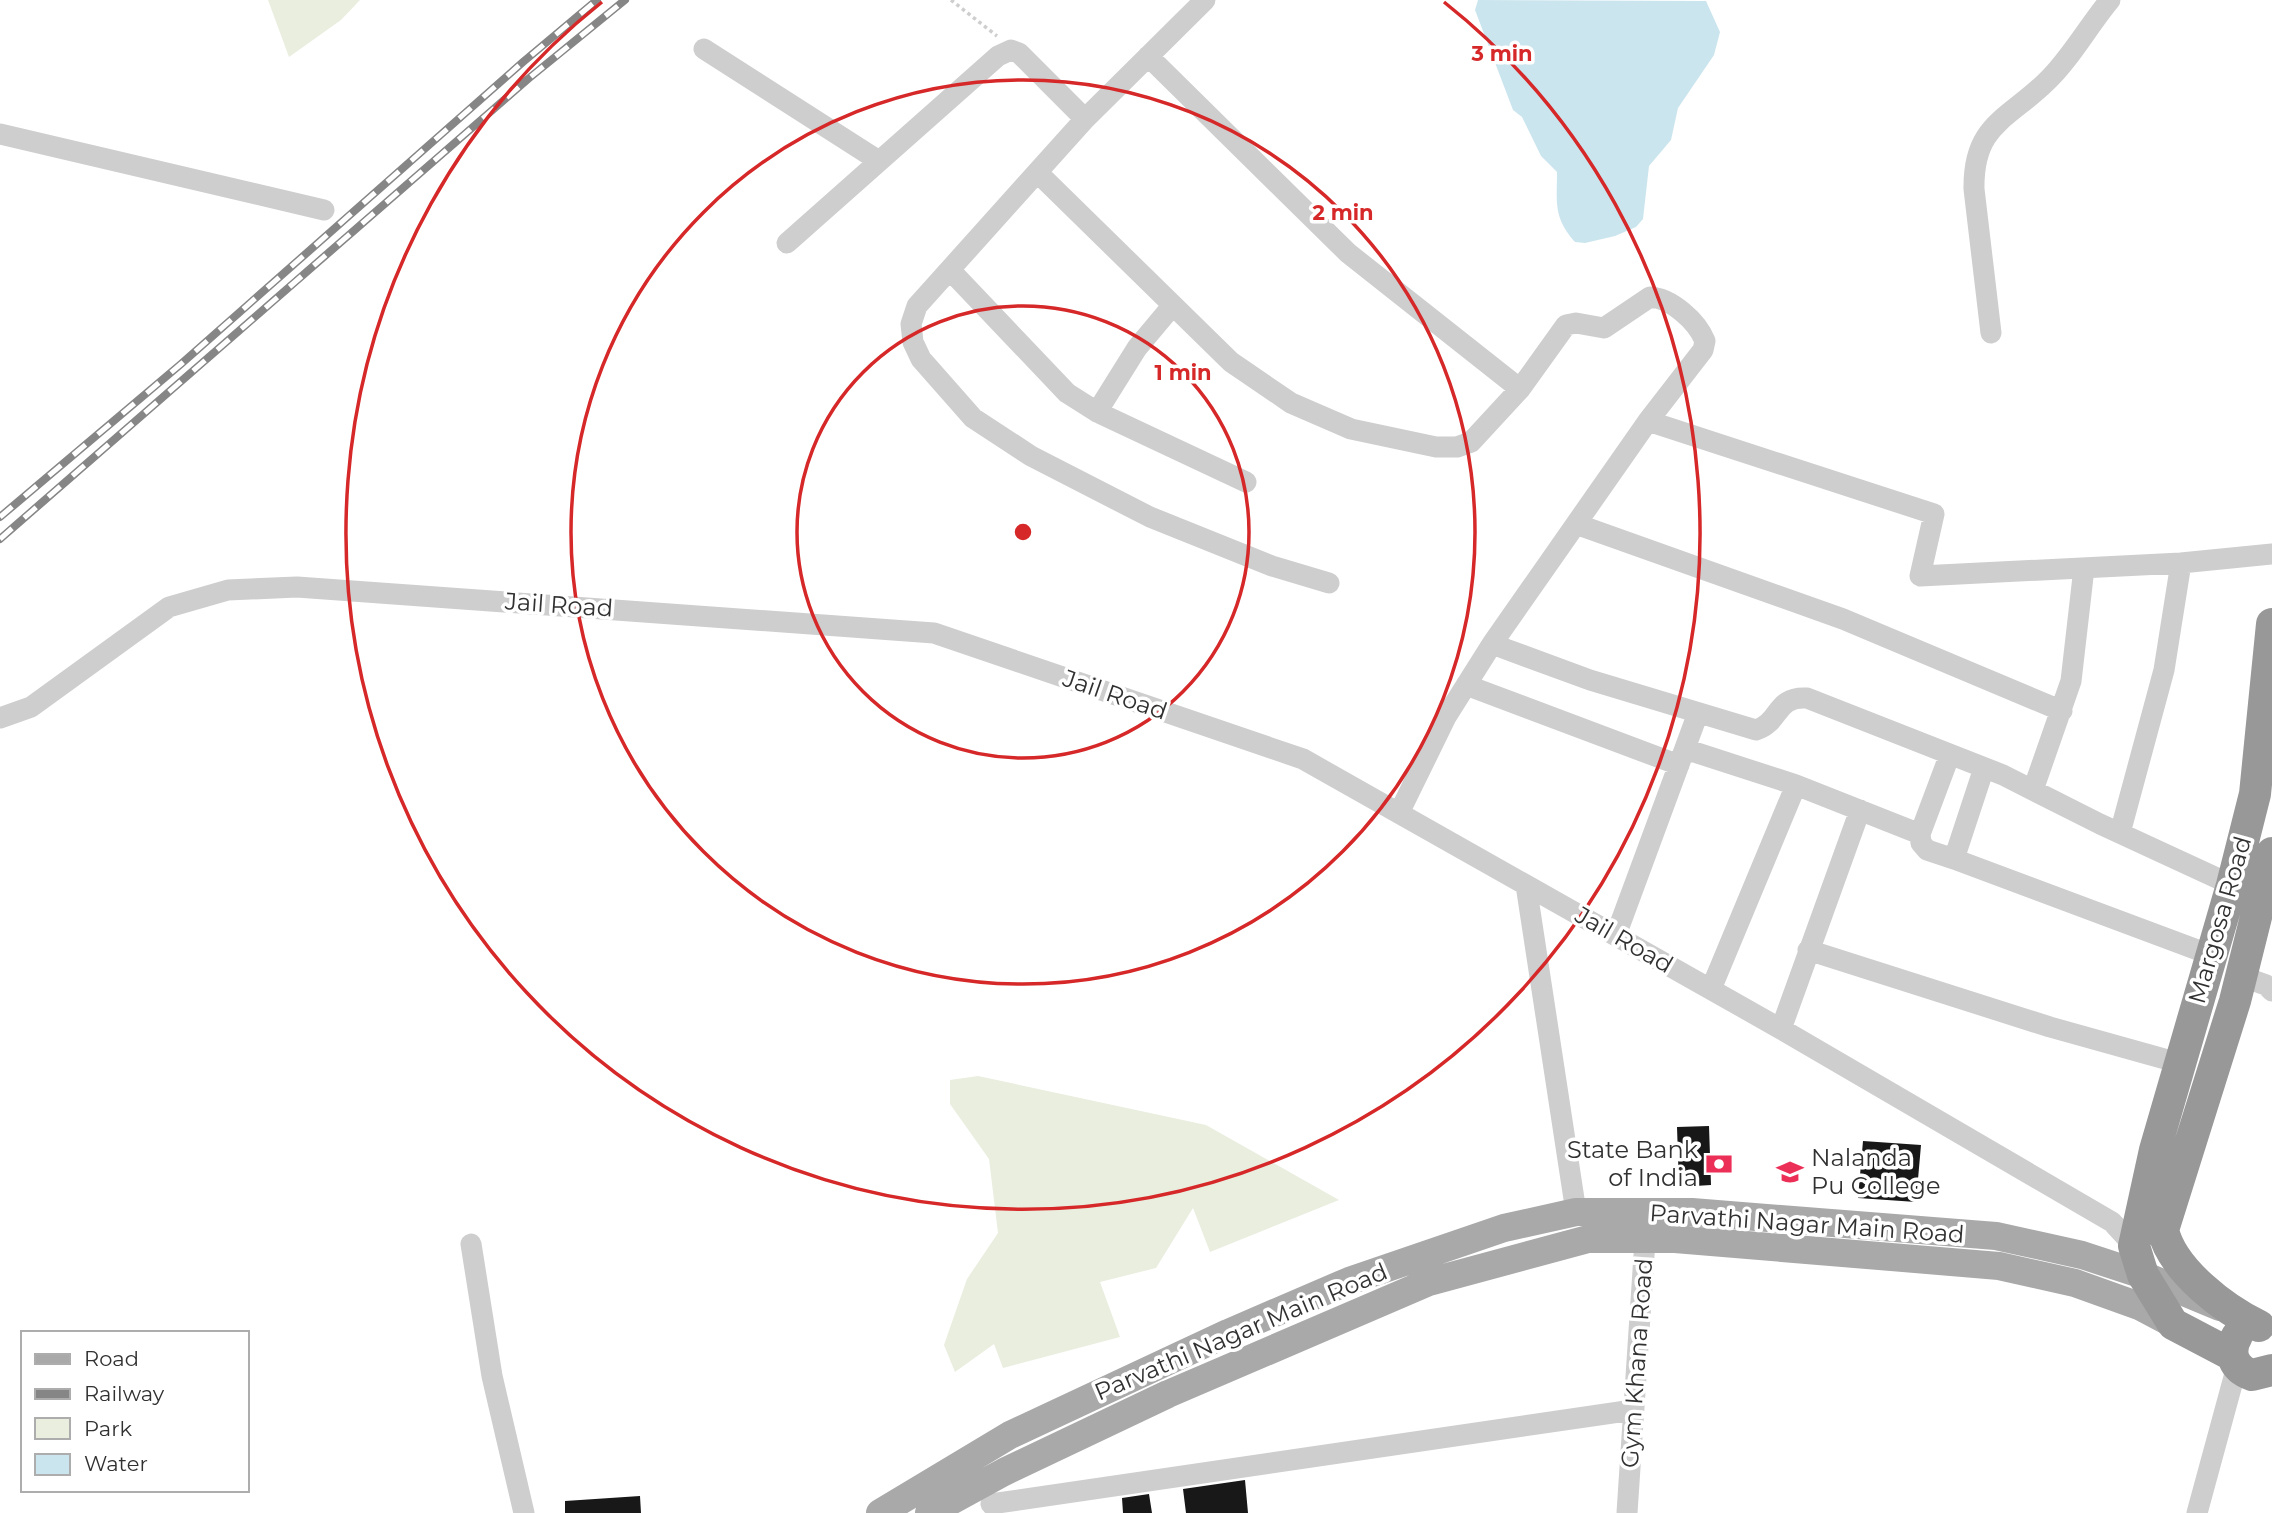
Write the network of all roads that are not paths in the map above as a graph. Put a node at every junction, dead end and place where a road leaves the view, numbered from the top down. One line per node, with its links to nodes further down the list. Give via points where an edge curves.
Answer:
1 (1205, 0): 4 (street)
2 (2110, 0): 13 (street, via 2047,82 1994,124 1980,144 1975,188)
3 (704, 50): 7 (street)
4 (1148, 57): 5 (street); 14 (street, via 1348,253)
5 (1085, 119): 7 (street, via 1011,50 998,56); 8 (street)
6 (0, 134): 9 (street)
7 (879, 162): 10 (street)
8 (1038, 173): 11 (street); 12 (street)
9 (324, 210)
10 (787, 243)
11 (950, 270): 15 (street, via 1067,393); 22 (street, via 917,306 911,324 913,342 921,359 973,418 1031,456 1150,517 1272,566)
12 (1173, 305): 14 (street, via 1231,362 1291,403 1351,429 1415,444 1457,447 1471,442); 15 (street, via 1137,348)
13 (1991, 332)
14 (1520, 389): 16 (street, via 1566,325 1604,328 1639,302 1659,297 1696,326 1704,341 1703,350)
15 (1097, 412): 17 (street)
16 (1648, 421): 18 (street); 21 (street, via 1934,514 1920,576)
17 (1246, 482)
18 (1576, 524): 24 (street); 26 (street, via 1843,619)
19 (2272, 554): 20 (street)
20 (2180, 563): 21 (street); 36 (street, via 2164,670)
21 (2084, 568): 26 (street, via 2076,656)
22 (1329, 583)
23 (2272, 624): 41 (highway, Margosa Road, via 2255,794)
24 (1492, 644): 25 (street); 27 (street)
25 (1466, 685): 30 (street); 35 (street)
26 (2062, 711): 33 (street)
27 (1698, 713): 29 (street, via 1756,730 1765,727 1786,701 1807,698); 30 (street)
28 (0, 718): 35 (street, Jail Road, via 31,707 169,607 228,590 297,587 531,602 934,633 1303,759)
29 (1950, 754): 31 (street); 37 (street)
30 (1682, 757): 32 (street); 42 (street)
31 (1984, 768): 33 (street); 39 (street)
32 (1796, 785): 34 (street); 46 (street)
33 (2033, 790): 36 (street)
34 (1860, 810): 37 (street); 43 (street)
35 (1399, 813): 40 (street, Jail Road)
36 (2120, 833): 41 (street)
37 (1920, 834): 39 (street, via 1927,850)
38 (2272, 853): 45 (highway)
39 (1954, 859): 44 (street)
40 (1526, 885): 42 (street, Jail Road); 50 (street)
41 (2232, 885): 44 (highway, Margosa Road)
42 (1616, 935): 46 (street, Jail Road)
43 (1808, 950): 48 (street); 49 (street)
44 (2211, 955): 49 (highway, Margosa Road)
45 (2241, 976): 47 (street); 54 (highway, via 2163,1230 2171,1254)
46 (1711, 989): 48 (street, Jail Road)
47 (2272, 991)
48 (1781, 1029): 53 (street, Jail Road, via 2112,1222)
49 (2179, 1063): 53 (highway, Margosa Road, via 2141,1210)
50 (1576, 1212): 51 (main road, Parvathi Nagar Main Road); 60 (main road, Parvathi Nagar Main Road, via 1504,1228 1349,1281 1204,1344)
51 (1646, 1226): 53 (main road, Parvathi Nagar Main Road, via 1692,1213 1996,1236 2082,1255); 55 (main road, Parvathi Nagar Main Road, via 1999,1266 2075,1283 2139,1306); 59 (street, Gym Khana Road); 61 (main road, Parvathi Nagar Main Road, via 1429,1282 1168,1394)
52 (471, 1244): 62 (street, via 492,1376)
53 (2139, 1260): 54 (main road, Parvathi Nagar Main Road); 55 (highway)
54 (2229, 1311): 56 (highway)
55 (2172, 1324): 57 (highway)
56 (2266, 1329): 57 (highway, via 2239,1334)
57 (2247, 1366): 58 (highway); 66 (street)
58 (2272, 1397)
59 (1633, 1410): 61 (street); 65 (street, Gym Khana Road)
60 (982, 1452): 61 (street); 63 (main road, Parvathi Nagar Main Road)
61 (989, 1500): 64 (main road, Parvathi Nagar Main Road)
62 (524, 1513)
63 (880, 1513)
64 (929, 1513)
65 (1627, 1513)
66 (2197, 1513)

